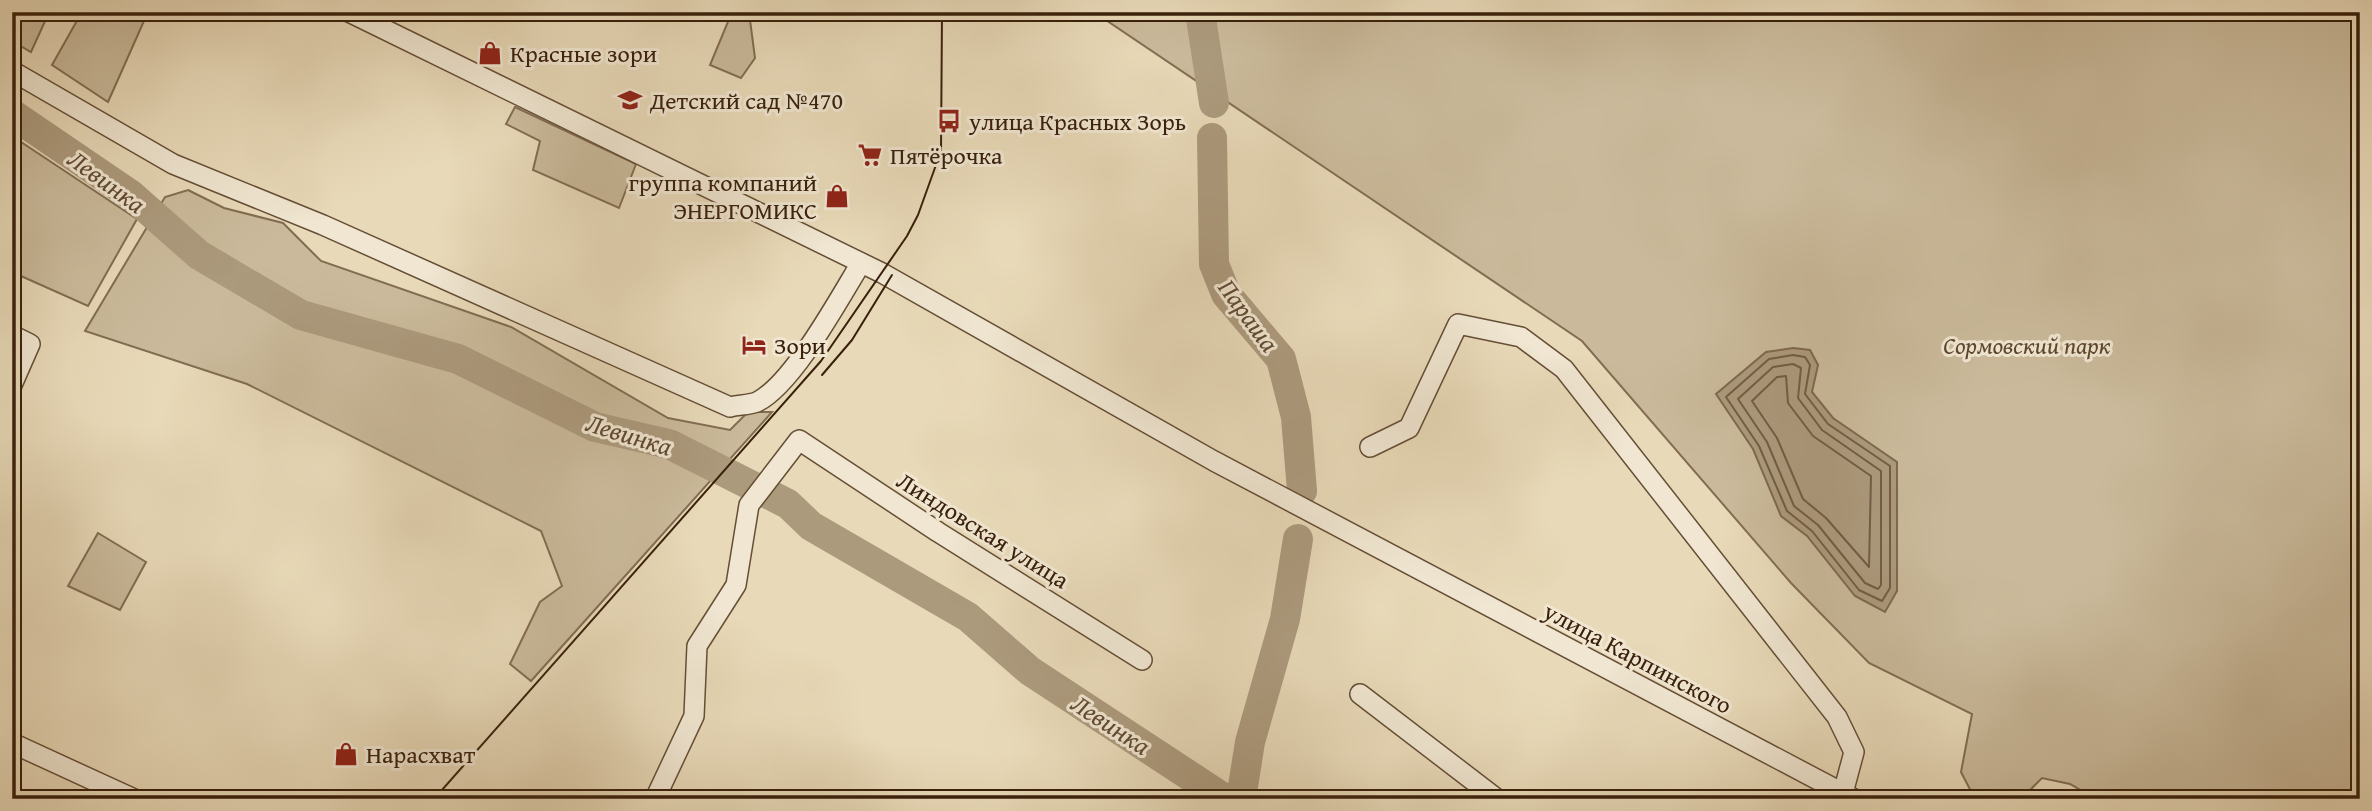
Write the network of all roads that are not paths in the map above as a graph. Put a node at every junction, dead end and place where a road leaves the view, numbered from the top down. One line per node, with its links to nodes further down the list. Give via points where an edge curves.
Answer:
1 (349, 12): 3 (street)
2 (12, 71): 3 (street, via 173,164 323,225 730,407 756,402 775,387 795,365)
3 (861, 263): 10 (street, улица Карпинского, via 1214,461)
4 (12, 335): 5 (street, via 30,344)
5 (12, 385)
6 (1370, 447): 10 (street, via 1409,428 1458,324 1521,337 1564,369 1837,717 1854,752)
7 (1142, 660): 12 (street, Линдовская улица, via 799,440 748,505 736,585 697,646 694,716)
8 (1360, 694): 13 (street)
9 (12, 743): 11 (street)
10 (1848, 796)
11 (134, 799)
12 (655, 799)
13 (1497, 799)

